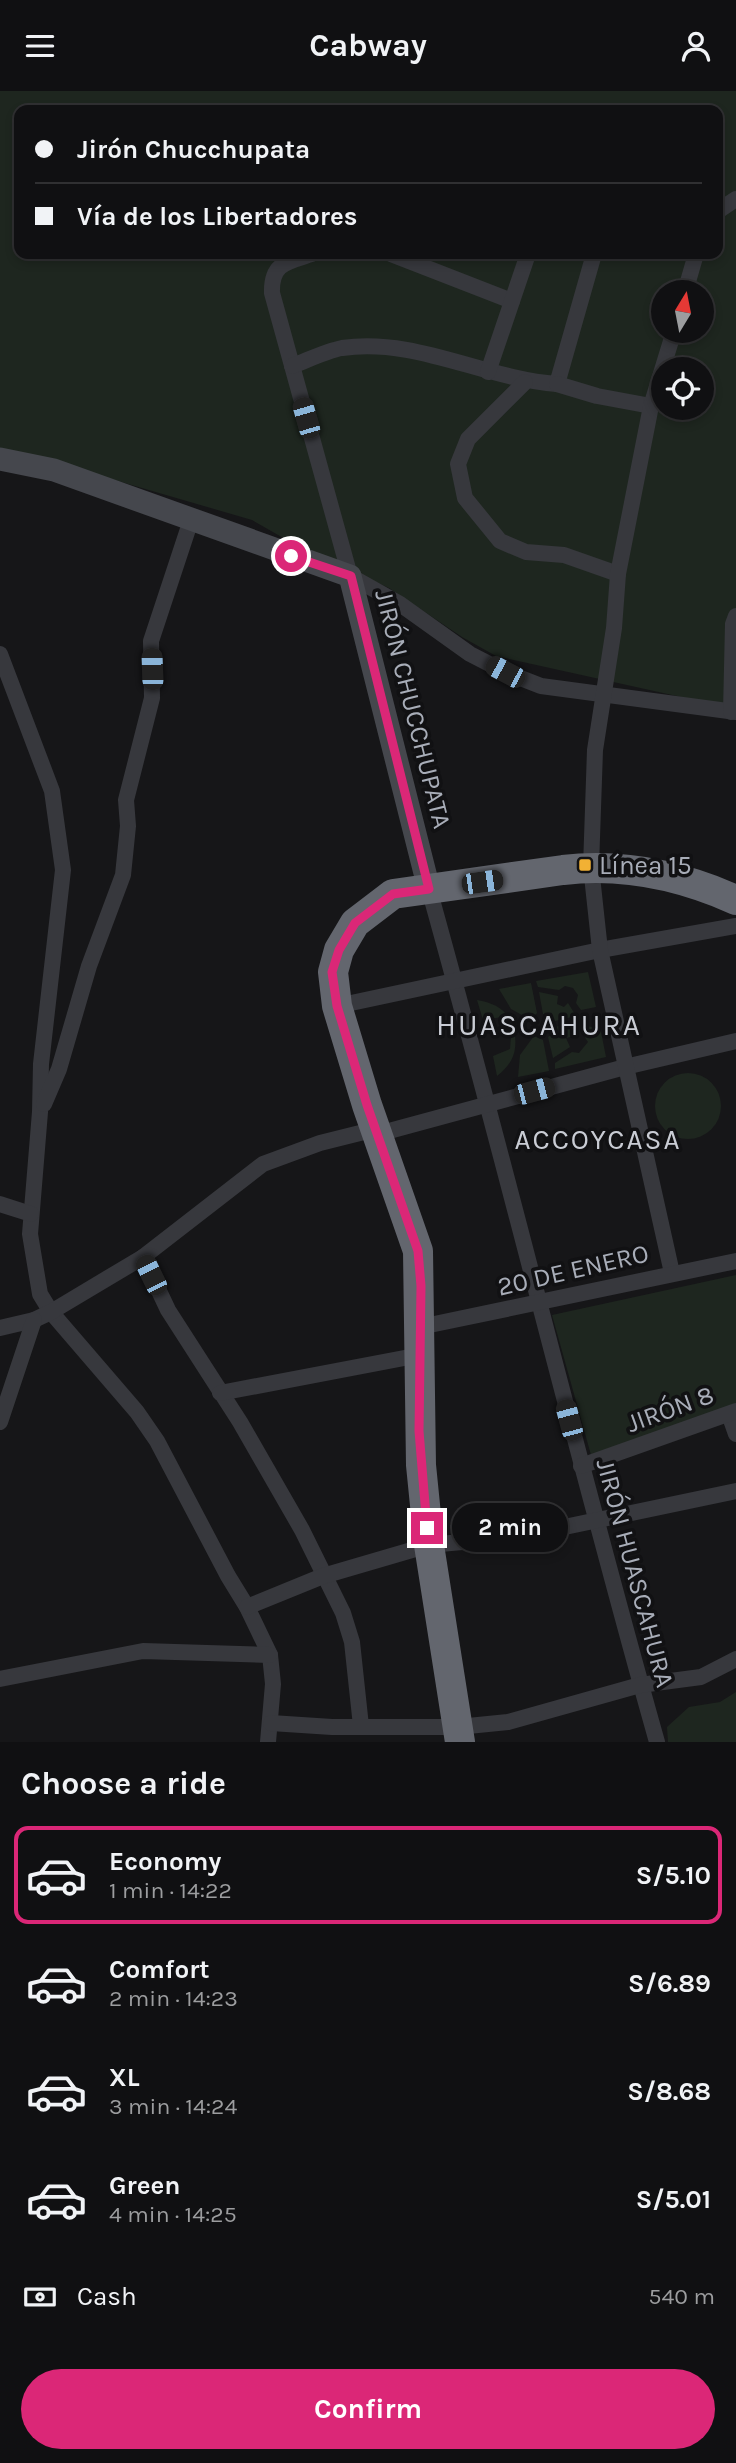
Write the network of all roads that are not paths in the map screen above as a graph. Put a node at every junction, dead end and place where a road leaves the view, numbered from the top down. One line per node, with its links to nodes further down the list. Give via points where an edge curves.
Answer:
1 (300, 259): 8 (street, via 278,268 271,277)
2 (404, 259): 7 (street)
3 (526, 259): 7 (street)
4 (593, 259): 11 (street)
5 (695, 259): 6 (street)
6 (688, 280)
7 (512, 301): 9 (street)
8 (292, 366): 9 (street, via 342,348 405,349); 17 (street)
9 (488, 372): 10 (street)
10 (525, 382): 11 (street); 16 (street, via 468,439 458,464 465,498 500,541 526,552 564,555)
11 (557, 384): 12 (street)
12 (651, 406)
13 (651, 411): 16 (street)
14 (0, 459): 15 (street, JIRÓN CHUCCHUPATA, via 54,470)
15 (191, 517): 17 (street, JIRÓN CHUCCHUPATA); 32 (street, via 151,641 152,698 126,800 123,875 89,966 59,1069)
16 (618, 574): 20 (street)
17 (351, 576): 20 (street, via 505,672 541,686); 23 (street, JIRÓN CHUCCHUPATA)
18 (736, 616): 21 (street)
19 (0, 654): 32 (street, via 52,791 63,870 41,1064)
20 (606, 693): 21 (street); 22 (street, via 595,750)
21 (733, 712)
22 (591, 867): 23 (highway); 24 (highway, via 671,876); 26 (street)
23 (429, 889): 27 (street, JIRÓN HUASCAHURA); 28 (highway, via 393,894 355,923 332,972)
24 (736, 900)
25 (736, 926): 26 (street)
26 (600, 950): 27 (street); 30 (street)
27 (455, 981): 28 (street); 31 (street, JIRÓN HUASCAHURA)
28 (337, 1006): 33 (highway)
29 (736, 1041): 30 (street)
30 (625, 1067): 31 (street); 38 (street)
31 (489, 1103): 33 (street); 39 (street, JIRÓN HUASCAHURA)
32 (40, 1112): 35 (street)
33 (377, 1131): 36 (street, via 320,1143 263,1164); 43 (highway, via 418,1251)
34 (0, 1204): 35 (street)
35 (32, 1215): 40 (street, via 31,1253 40,1294)
36 (143, 1257): 40 (street); 44 (street)
37 (736, 1261): 38 (street, 20 DE ENERO)
38 (672, 1273): 39 (street, 20 DE ENERO)
39 (538, 1304): 43 (street, 20 DE ENERO); 48 (street, JIRÓN HUASCAHURA)
40 (51, 1312): 41 (street); 53 (street, via 157,1441)
41 (34, 1320): 42 (street); 46 (street)
42 (0, 1328)
43 (420, 1341): 44 (street, 20 DE ENERO); 51 (highway, via 419,1431)
44 (220, 1393): 52 (street, via 302,1530)
45 (732, 1412): 47 (street); 48 (street, JIRÓN 8)
46 (0, 1422)
47 (736, 1434)
48 (581, 1467): 50 (street, JIRÓN HUASCAHURA)
49 (736, 1491): 50 (street)
50 (596, 1521): 51 (street, via 517,1537); 57 (street, JIRÓN HUASCAHURA)
51 (429, 1545): 52 (street); 60 (highway)
52 (323, 1576): 53 (street); 59 (street, via 352,1641)
53 (247, 1607): 54 (street)
54 (270, 1655): 56 (street, via 143,1651); 58 (street)
55 (736, 1659): 57 (street, via 701,1677)
56 (0, 1679)
57 (640, 1685): 60 (street); 62 (street, JIRÓN HUASCAHURA)
58 (271, 1723): 59 (street); 61 (street)
59 (361, 1726): 60 (street)
60 (459, 1734)
61 (268, 1742)
62 (657, 1742)

